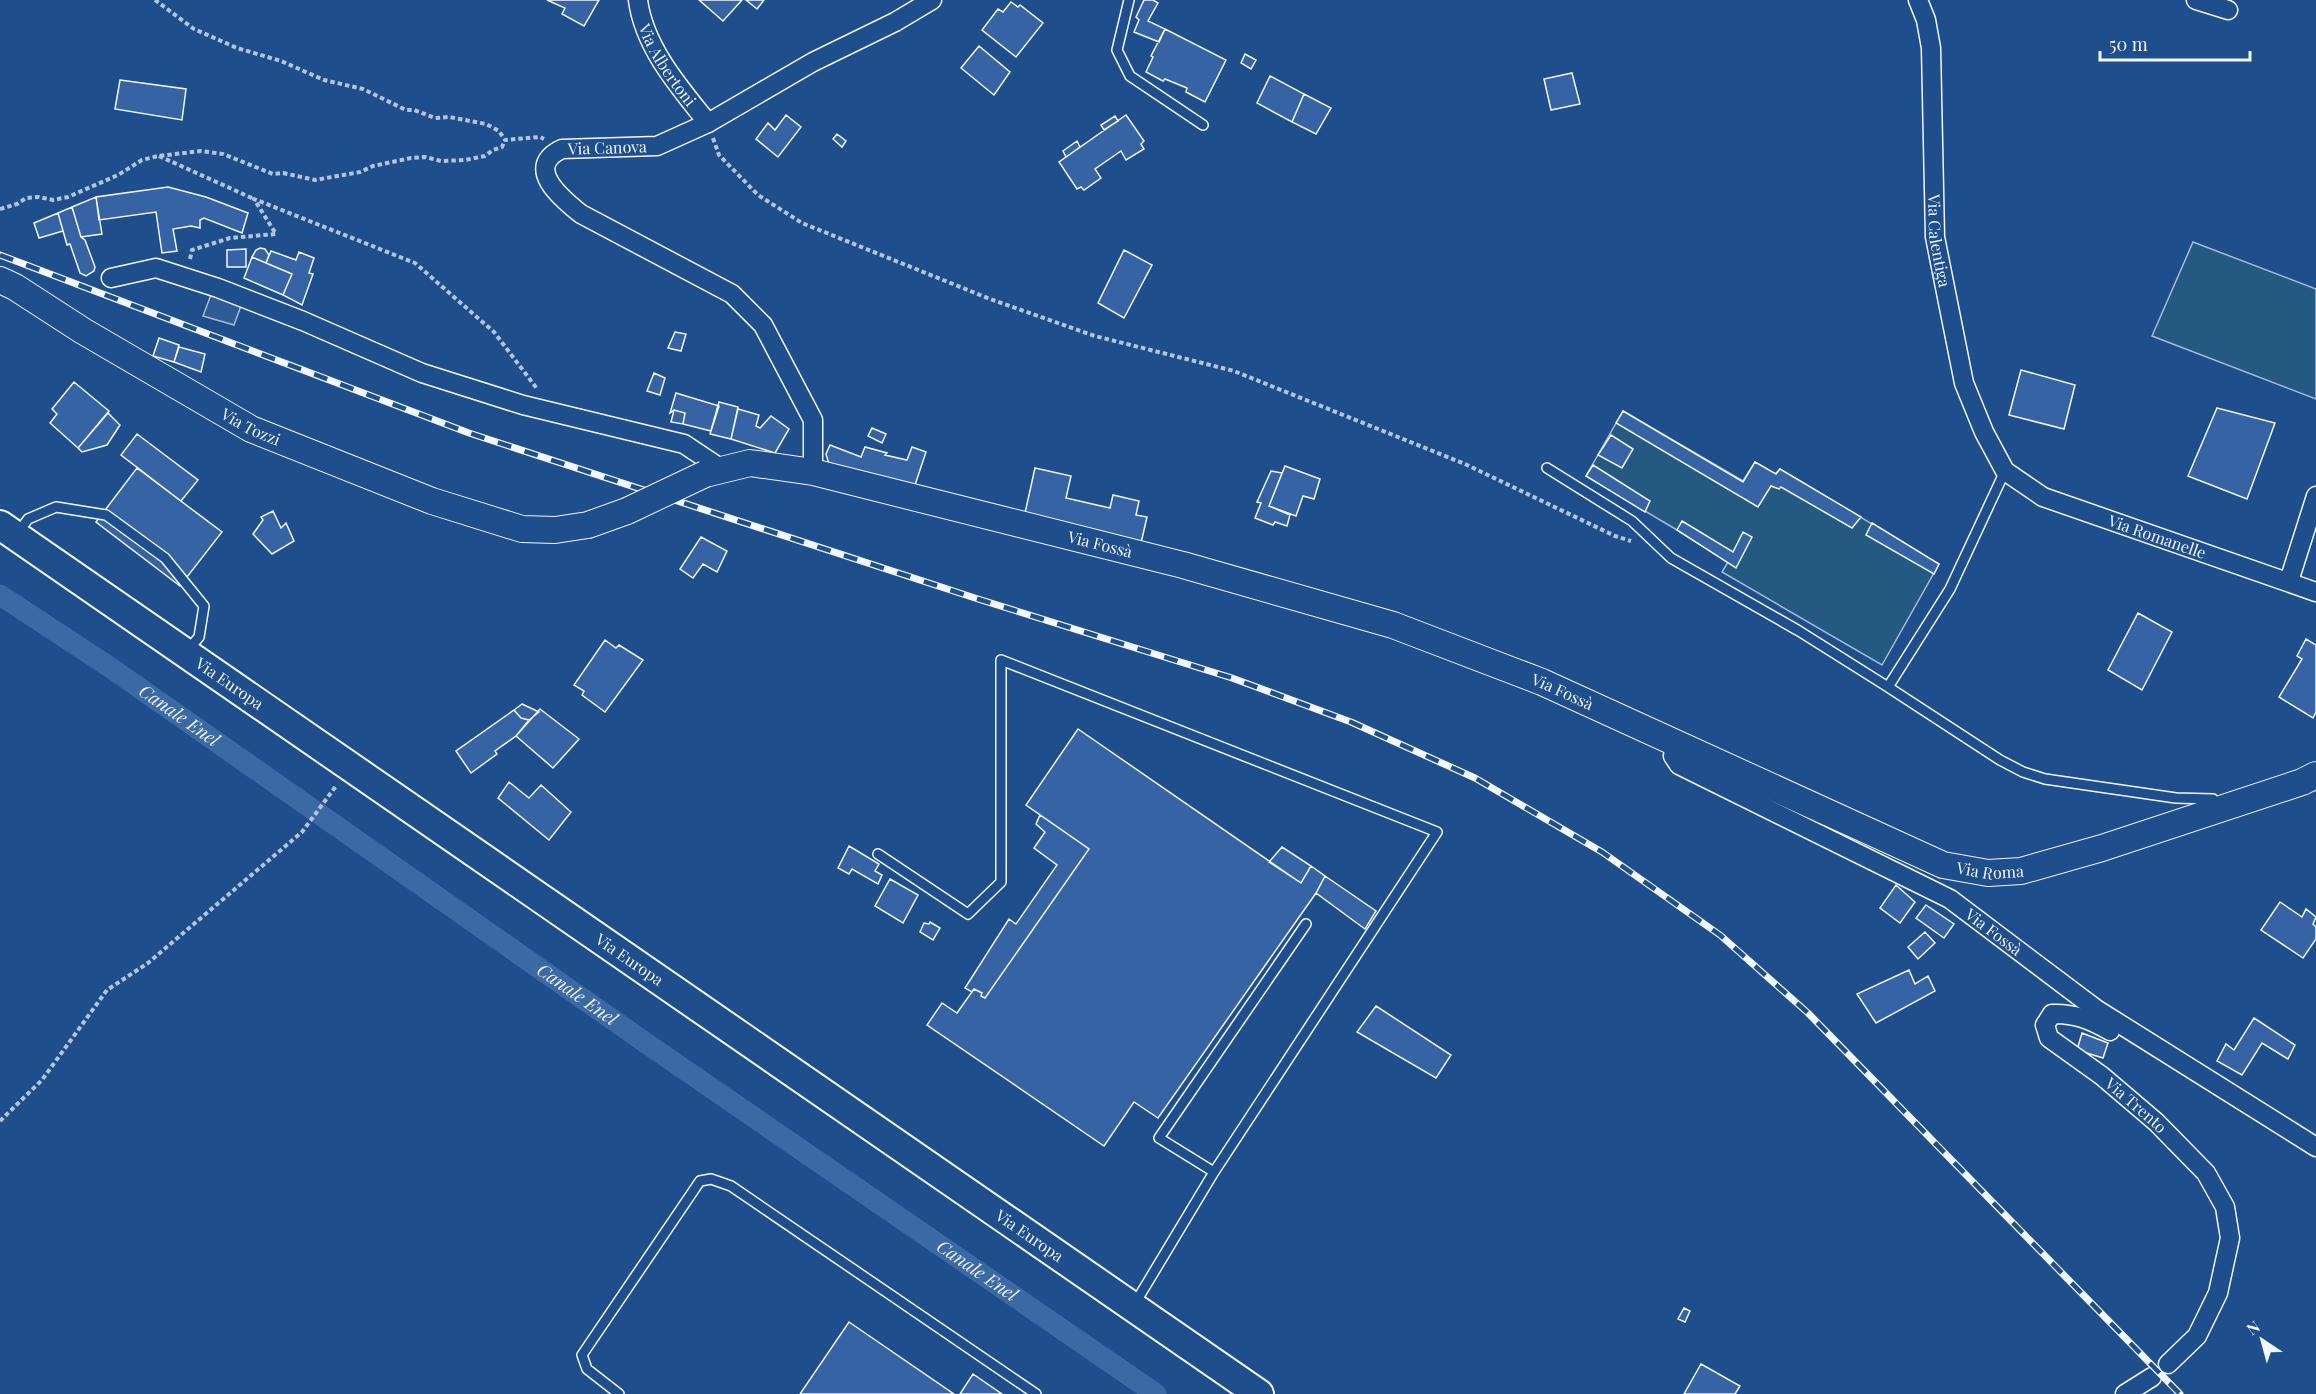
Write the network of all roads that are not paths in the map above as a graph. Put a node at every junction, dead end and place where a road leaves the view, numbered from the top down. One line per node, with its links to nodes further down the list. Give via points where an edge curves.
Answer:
1 (638, 0): 7 (street, Via Albertoni, via 641,19 669,74)
2 (932, 0): 7 (street, Via Canova)
3 (1129, 0): 8 (lane, via 1117,50 1130,76)
4 (1918, 0): 12 (street, Via Calentiga, via 1926,20 1932,69 1935,237 1964,383)
5 (2196, 0): 6 (street)
6 (2228, 10)
7 (708, 123): 14 (street, Via Canova, via 657,146 562,149 547,160 546,174 562,200 581,214 732,294 763,325 813,420)
8 (1203, 126)
9 (111, 278): 13 (street, via 156,268 303,321 422,373 523,405 684,444)
10 (0, 280): 16 (main road, Via Tozzi, via 251,429 432,501 522,529 588,525)
11 (1547, 468): 21 (lane, via 1632,521 1682,564)
12 (2005, 471): 18 (street, Via Romanelle, via 2043,497); 21 (lane, via 1950,589)
13 (714, 472): 14 (main road, Via Fossà, via 750,463); 16 (main road, Via Fossà, bridge)
14 (813, 472): 22 (main road, Via Fossà, via 1183,565 1394,625 1542,682)
15 (2316, 496): 18 (street)
16 (627, 511)
17 (8, 530): 20 (main road, Via Europa); 20 (lane, via 56,507 106,515 165,558 204,606 200,637)
18 (2289, 581): 19 (street, Via Romanelle)
19 (2316, 592)
20 (185, 652): 30 (main road, Via Europa)
21 (1888, 687): 24 (lane, via 2023,772 2133,792 2213,800)
22 (1675, 743): 24 (main road, Via Roma, via 1942,865 1988,873 2021,871 2056,862); 27 (street, Via Fossà, via 1672,756 1679,765 1950,899 2096,1009)
23 (2316, 775): 24 (main road, Via Roma)
24 (2221, 808)
25 (878, 854): 29 (lane, via 968,914 1001,882 1000,660 1437,832)
26 (1306, 924): 29 (lane, via 1159,1138)
27 (2211, 1081): 28 (street, Via Fossà); 31 (street, Via Trento, via 2183,1074 2090,1020 2067,1013 2052,1014 2045,1025 2049,1038 2156,1122 2205,1173 2225,1207 2230,1238 2218,1293 2198,1336)
28 (2316, 1147)
29 (1214, 1172): 30 (lane)
30 (1133, 1307): 35 (main road, Via Europa)
31 (2168, 1364)
32 (2152, 1377): 36 (street)
33 (619, 1394): 34 (lane, via 587,1369 582,1355 700,1181 711,1179 731,1186)
34 (1036, 1394)
35 (1259, 1394)
36 (2125, 1394)

